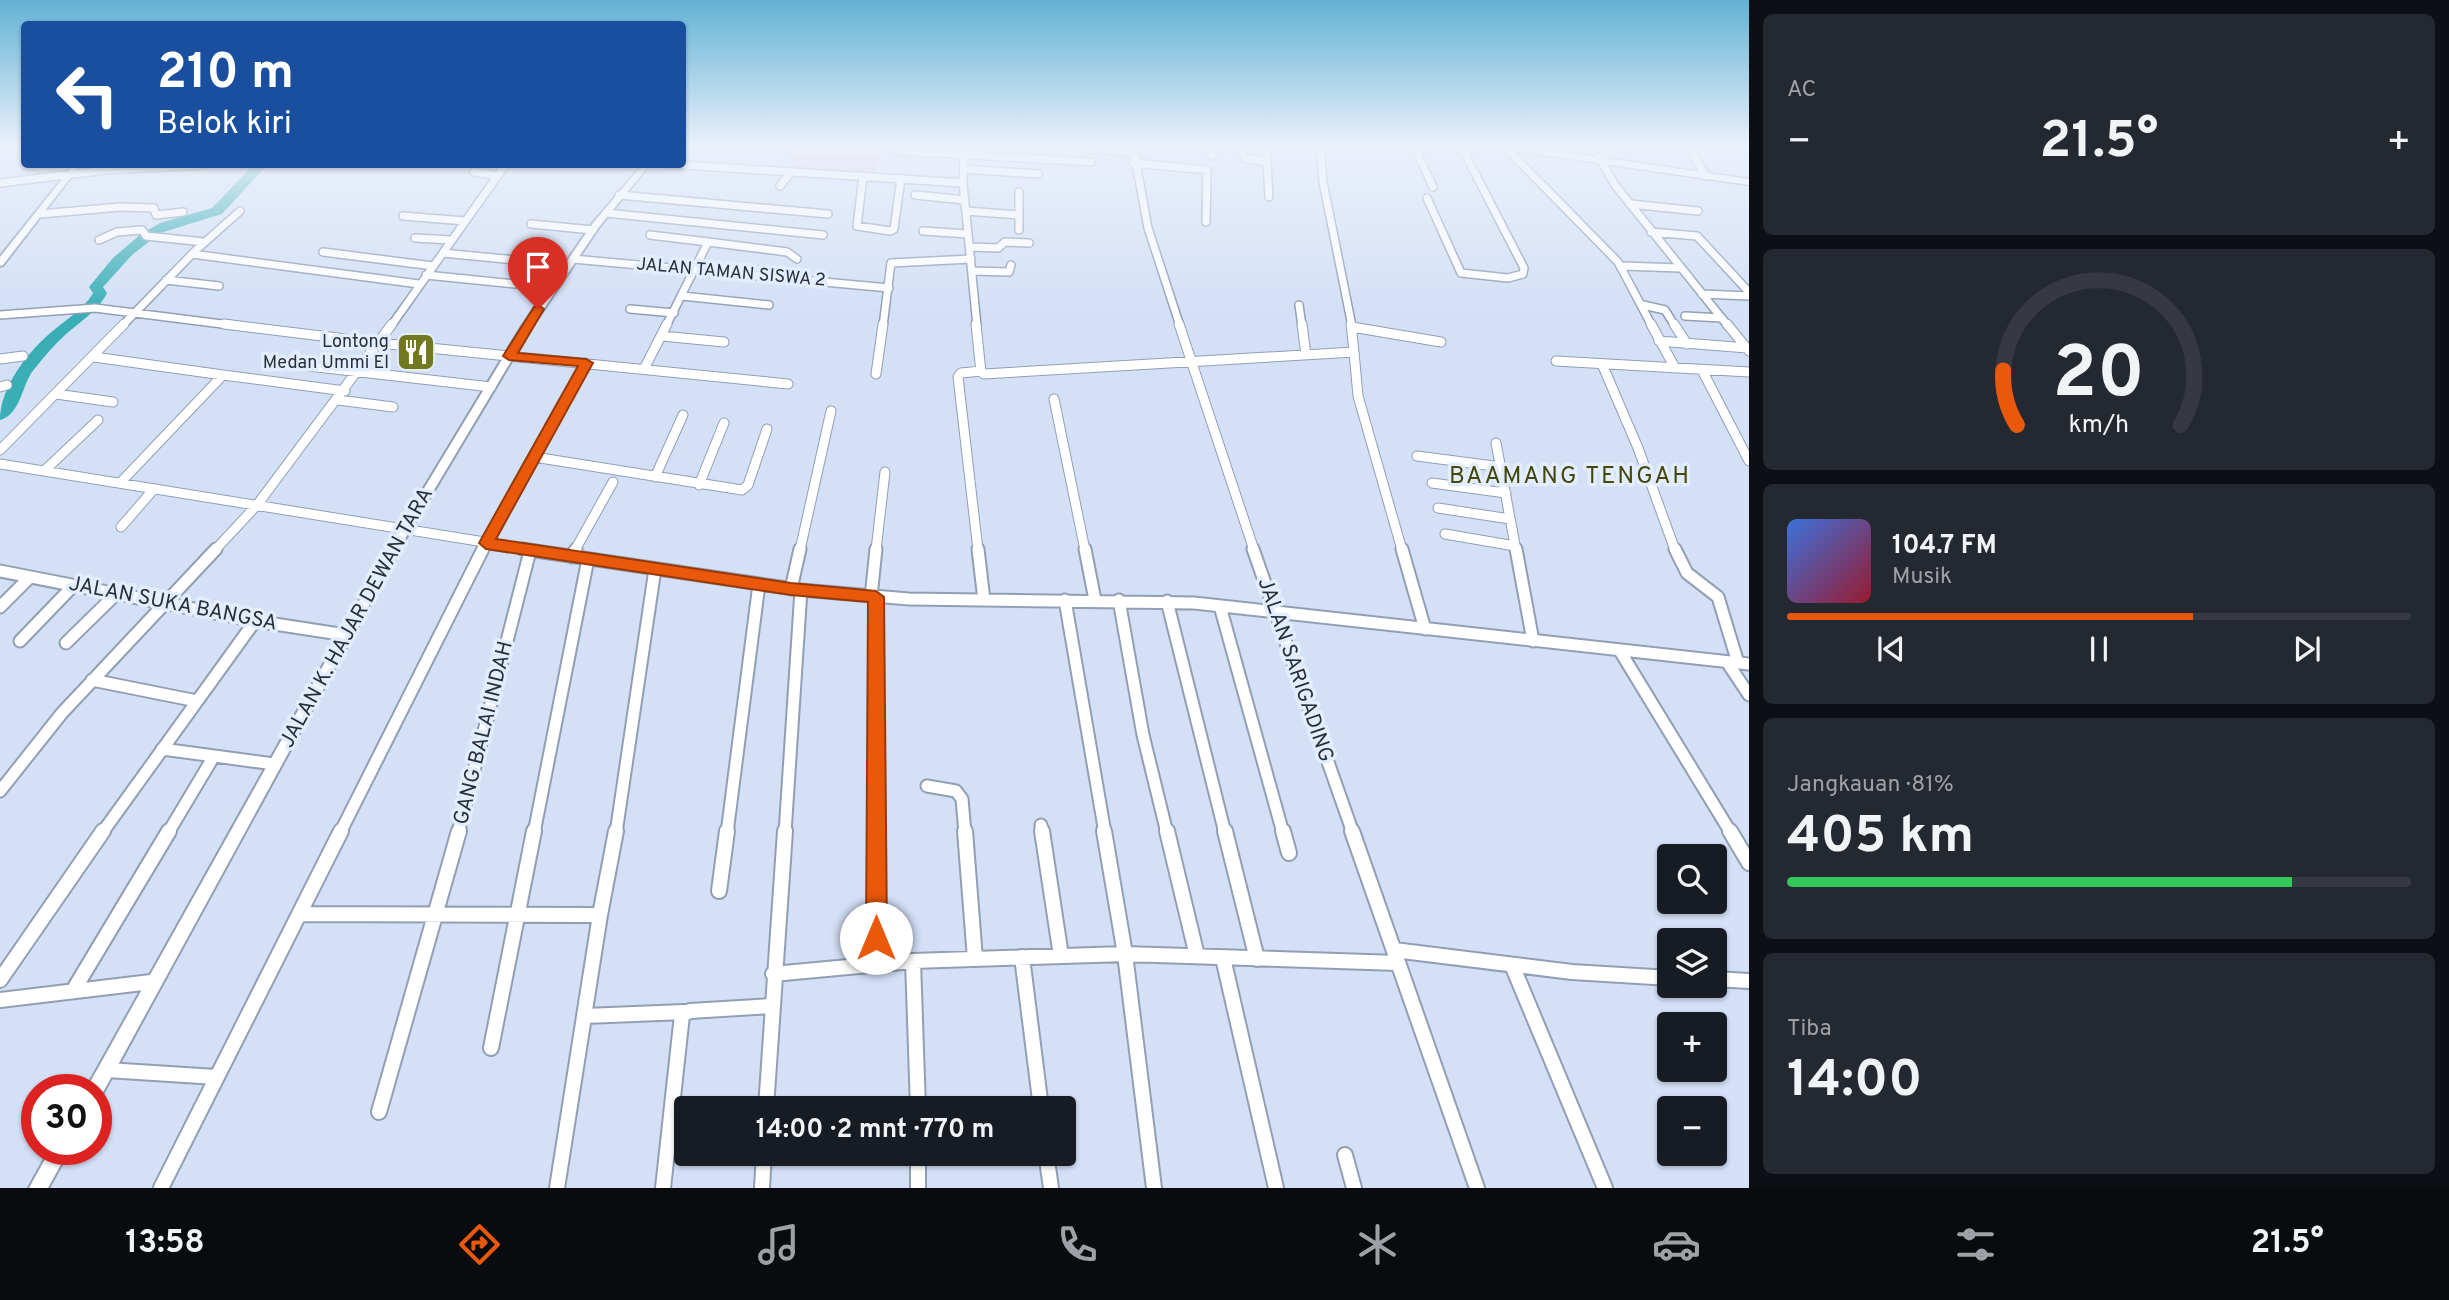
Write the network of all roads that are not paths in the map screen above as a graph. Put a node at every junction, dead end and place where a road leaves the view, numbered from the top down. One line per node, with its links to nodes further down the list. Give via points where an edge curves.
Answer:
1 (50, 201): 22 (street)
2 (479, 201): 26 (street)
3 (614, 201): 21 (street, JALAN K. HAJAR DEWAN TARA)
4 (690, 201): 23 (street)
5 (860, 201): 6 (street, via 857,226 890,231)
6 (898, 201)
7 (965, 201): 18 (street)
8 (1018, 201): 24 (street)
9 (1142, 201): 89 (street, JALAN SARIGADING)
10 (1206, 201): 27 (street)
11 (1327, 201): 75 (street)
12 (1429, 201): 13 (street, via 1461,273 1508,278 1523,274)
13 (1490, 201)
14 (1558, 201): 53 (street)
15 (1628, 201): 16 (street)
16 (1630, 204): 19 (street); 32 (street)
17 (240, 211): 39 (street)
18 (966, 211): 24 (street); 33 (street)
19 (1698, 211)
20 (183, 212): 22 (street, via 157,215 154,208 120,207)
21 (606, 213): 29 (street, JALAN K. HAJAR DEWAN TARA); 35 (street)
22 (40, 214): 50 (street)
23 (828, 214)
24 (1019, 215): 30 (street)
25 (403, 216): 26 (street)
26 (465, 221): 38 (street)
27 (1206, 222)
28 (531, 224): 29 (street)
29 (593, 230): 46 (street, JALAN K. HAJAR DEWAN TARA)
30 (1019, 230)
31 (923, 231): 33 (street)
32 (1651, 232): 55 (street); 64 (street, via 1697,236)
33 (968, 234): 42 (street)
34 (650, 235): 40 (street)
35 (823, 235)
36 (415, 237): 38 (street)
37 (99, 240): 39 (street, via 144,230 144,235)
38 (451, 240): 44 (street)
39 (204, 242): 45 (street)
40 (708, 243): 47 (street, via 787,252); 54 (street)
41 (1029, 243): 42 (street)
42 (970, 247): 48 (street)
43 (323, 252): 52 (street)
44 (443, 253): 49 (street); 52 (street)
45 (192, 254): 58 (street); 59 (street)
46 (573, 259): 54 (street, JALAN TAMAN SISWA 2); 86 (street, JALAN K. HAJAR DEWAN TARA)
47 (797, 259)
48 (971, 259): 56 (street); 62 (street, via 894,262)
49 (537, 262)
50 (0, 263)
51 (1011, 265): 56 (street, via 1009,272)
52 (433, 266): 57 (street)
53 (1622, 266): 55 (street); 68 (street)
54 (697, 268): 62 (street, JALAN TAMAN SISWA 2); 65 (street)
55 (1680, 268): 63 (street)
56 (972, 271): 97 (street)
57 (426, 275): 59 (street); 60 (street)
58 (166, 280): 61 (street); 70 (street)
59 (419, 284): 80 (street)
60 (515, 284)
61 (219, 286)
62 (889, 288): 100 (street)
63 (1703, 294): 64 (street); 74 (street)
64 (1749, 294)
65 (682, 296): 66 (street); 71 (street)
66 (769, 305)
67 (1299, 305): 84 (street)
68 (1643, 305): 77 (street); 81 (street, via 1665,310)
69 (631, 309): 71 (street)
70 (136, 312): 72 (street, via 90,307); 80 (street); 87 (street)
71 (674, 313): 76 (street)
72 (0, 315)
73 (1685, 316): 74 (street)
74 (1722, 318): 82 (street)
75 (1352, 327): 79 (street); 83 (street)
76 (662, 336): 78 (street); 94 (street)
77 (1659, 341): 81 (street); 95 (street)
78 (724, 342)
79 (1441, 342)
80 (379, 343): 86 (street); 99 (street)
81 (1688, 344): 82 (street)
82 (1748, 349)
83 (1354, 352): 84 (street); 160 (street, via 1358,396)
84 (1306, 355): 89 (street)
85 (23, 356): 88 (street)
86 (509, 356): 91 (street); 103 (street, JALAN K. HAJAR DEWAN TARA)
87 (94, 357): 101 (street); 105 (street)
88 (0, 359)
89 (1191, 361): 97 (street); 158 (street, JALAN SARIGADING)
90 (1556, 361): 93 (street)
91 (586, 363): 94 (street); 118 (street)
92 (292, 364): 99 (street)
93 (1602, 364): 95 (street); 166 (street, via 1677,555 1687,573 1718,597)
94 (645, 368): 102 (street)
95 (1675, 368): 96 (street)
96 (1702, 370): 98 (street); 119 (street)
97 (981, 371): 150 (street, via 958,377)
98 (1749, 372)
99 (357, 373): 103 (street); 104 (street)
100 (876, 374)
101 (223, 375): 104 (street); 127 (street)
102 (788, 384)
103 (491, 387): 135 (street, JALAN K. HAJAR DEWAN TARA)
104 (345, 391): 107 (street)
105 (56, 394): 108 (street); 116 (street)
106 (1054, 399): 152 (street)
107 (338, 400): 109 (street); 131 (street)
108 (113, 402)
109 (393, 407)
110 (831, 411): 147 (street)
111 (683, 415): 124 (street)
112 (98, 420): 122 (street)
113 (724, 423): 128 (street)
114 (766, 429): 128 (street, via 746,488)
115 (1496, 443): 121 (street)
116 (0, 450)
117 (1417, 456): 121 (street)
118 (534, 457): 124 (street); 137 (street)
119 (1749, 460)
120 (0, 464): 122 (street)
121 (1501, 467): 130 (street)
122 (44, 471): 127 (street)
123 (885, 472): 149 (street)
124 (655, 477): 128 (street)
125 (613, 482): 140 (street)
126 (1432, 482): 130 (street)
127 (120, 483): 129 (street)
128 (699, 485)
129 (154, 489): 131 (street); 134 (street)
130 (1506, 493): 133 (street)
131 (257, 505): 135 (street); 155 (street)
132 (1438, 508): 133 (street)
133 (1510, 519): 138 (street)
134 (121, 527)
135 (404, 531): 137 (street); 161 (street, JALAN K. HAJAR DEWAN TARA)
136 (1446, 534): 138 (street)
137 (486, 543): 139 (street); 179 (street)
138 (1515, 546): 163 (street)
139 (530, 551): 140 (street); 181 (street, GANG BALAI INDAH)
140 (571, 557): 141 (street)
141 (588, 559): 142 (street); 182 (street)
142 (656, 569): 145 (street); 180 (street)
143 (0, 571): 144 (street, JALAN SUKA BANGSA)
144 (30, 578): 146 (street, JALAN SUKA BANGSA); 157 (street)
145 (759, 584): 147 (street); 178 (street)
146 (73, 586): 148 (street, JALAN SUKA BANGSA); 162 (street)
147 (796, 589): 149 (street); 194 (street)
148 (116, 594): 155 (street, JALAN SUKA BANGSA); 164 (street)
149 (873, 597): 150 (street); 192 (street)
150 (984, 600): 151 (street)
151 (1065, 600): 152 (street); 183 (street)
152 (1095, 600): 153 (street)
153 (1119, 600): 154 (street); 185 (street, via 1143,735)
154 (1167, 601): 156 (street); 190 (street)
155 (165, 604): 159 (street, JALAN SUKA BANGSA); 167 (street)
156 (1220, 606): 158 (street); 176 (street)
157 (0, 607)
158 (1274, 612): 160 (street); 186 (street, JALAN SARIGADING)
159 (256, 621): 161 (street, JALAN SUKA BANGSA); 169 (street)
160 (1425, 629): 163 (street)
161 (346, 635): 172 (street, JALAN K. HAJAR DEWAN TARA)
162 (20, 641)
163 (1533, 641): 165 (street)
164 (66, 643)
165 (1620, 651): 166 (street); 177 (street)
166 (1738, 663): 168 (street)
167 (92, 680): 169 (street); 174 (street)
168 (1749, 695)
169 (197, 701): 170 (street)
170 (162, 749): 171 (street); 196 (street)
171 (214, 756): 172 (street); 200 (street)
172 (274, 764): 199 (street, JALAN K. HAJAR DEWAN TARA)
173 (927, 786): 189 (street, via 960,793 962,799)
174 (0, 791)
175 (1041, 825): 184 (street)
176 (1290, 853)
177 (1749, 863)
178 (719, 891)
179 (300, 914): 181 (street); 208 (street)
180 (600, 915): 182 (street); 204 (street)
181 (436, 916): 182 (street); 212 (street, GANG BALAI INDAH)
182 (516, 916): 205 (street)
183 (1125, 954): 184 (street); 185 (street); 225 (street)
184 (1060, 956): 187 (street)
185 (1197, 956): 188 (street)
186 (1396, 956): 190 (street); 193 (street); 228 (street, JALAN SARIGADING)
187 (1022, 957): 189 (street); 211 (street)
188 (1223, 958): 190 (street); 226 (street)
189 (975, 959): 191 (street)
190 (1257, 959)
191 (913, 961): 192 (street); 210 (street)
192 (876, 964): 194 (street)
193 (1512, 965): 195 (street); 229 (street)
194 (773, 974): 202 (street)
195 (1657, 977)
196 (0, 980)
197 (1727, 980): 198 (street)
198 (1749, 981)
199 (151, 982): 200 (street); 206 (street, JALAN K. HAJAR DEWAN TARA)
200 (73, 991): 201 (street)
201 (0, 1000)
202 (771, 1006): 203 (street); 209 (street)
203 (684, 1012): 204 (street); 221 (street)
204 (585, 1016): 220 (street)
205 (491, 1048)
206 (107, 1070): 207 (street, JALAN K. HAJAR DEWAN TARA); 208 (street)
207 (105, 1074)
208 (216, 1077): 219 (street)
209 (767, 1096)
210 (918, 1096)
211 (1039, 1096)
212 (379, 1112)
213 (1345, 1155): 227 (street)
214 (51, 1165): 218 (street)
215 (763, 1166): 222 (street)
216 (918, 1166): 223 (street)
217 (1048, 1166): 224 (street)
218 (38, 1188)
219 (161, 1188)
220 (557, 1188)
221 (663, 1188)
222 (762, 1188)
223 (918, 1188)
224 (1051, 1188)
225 (1154, 1188)
226 (1276, 1188)
227 (1354, 1188)
228 (1477, 1188)
229 (1605, 1188)

